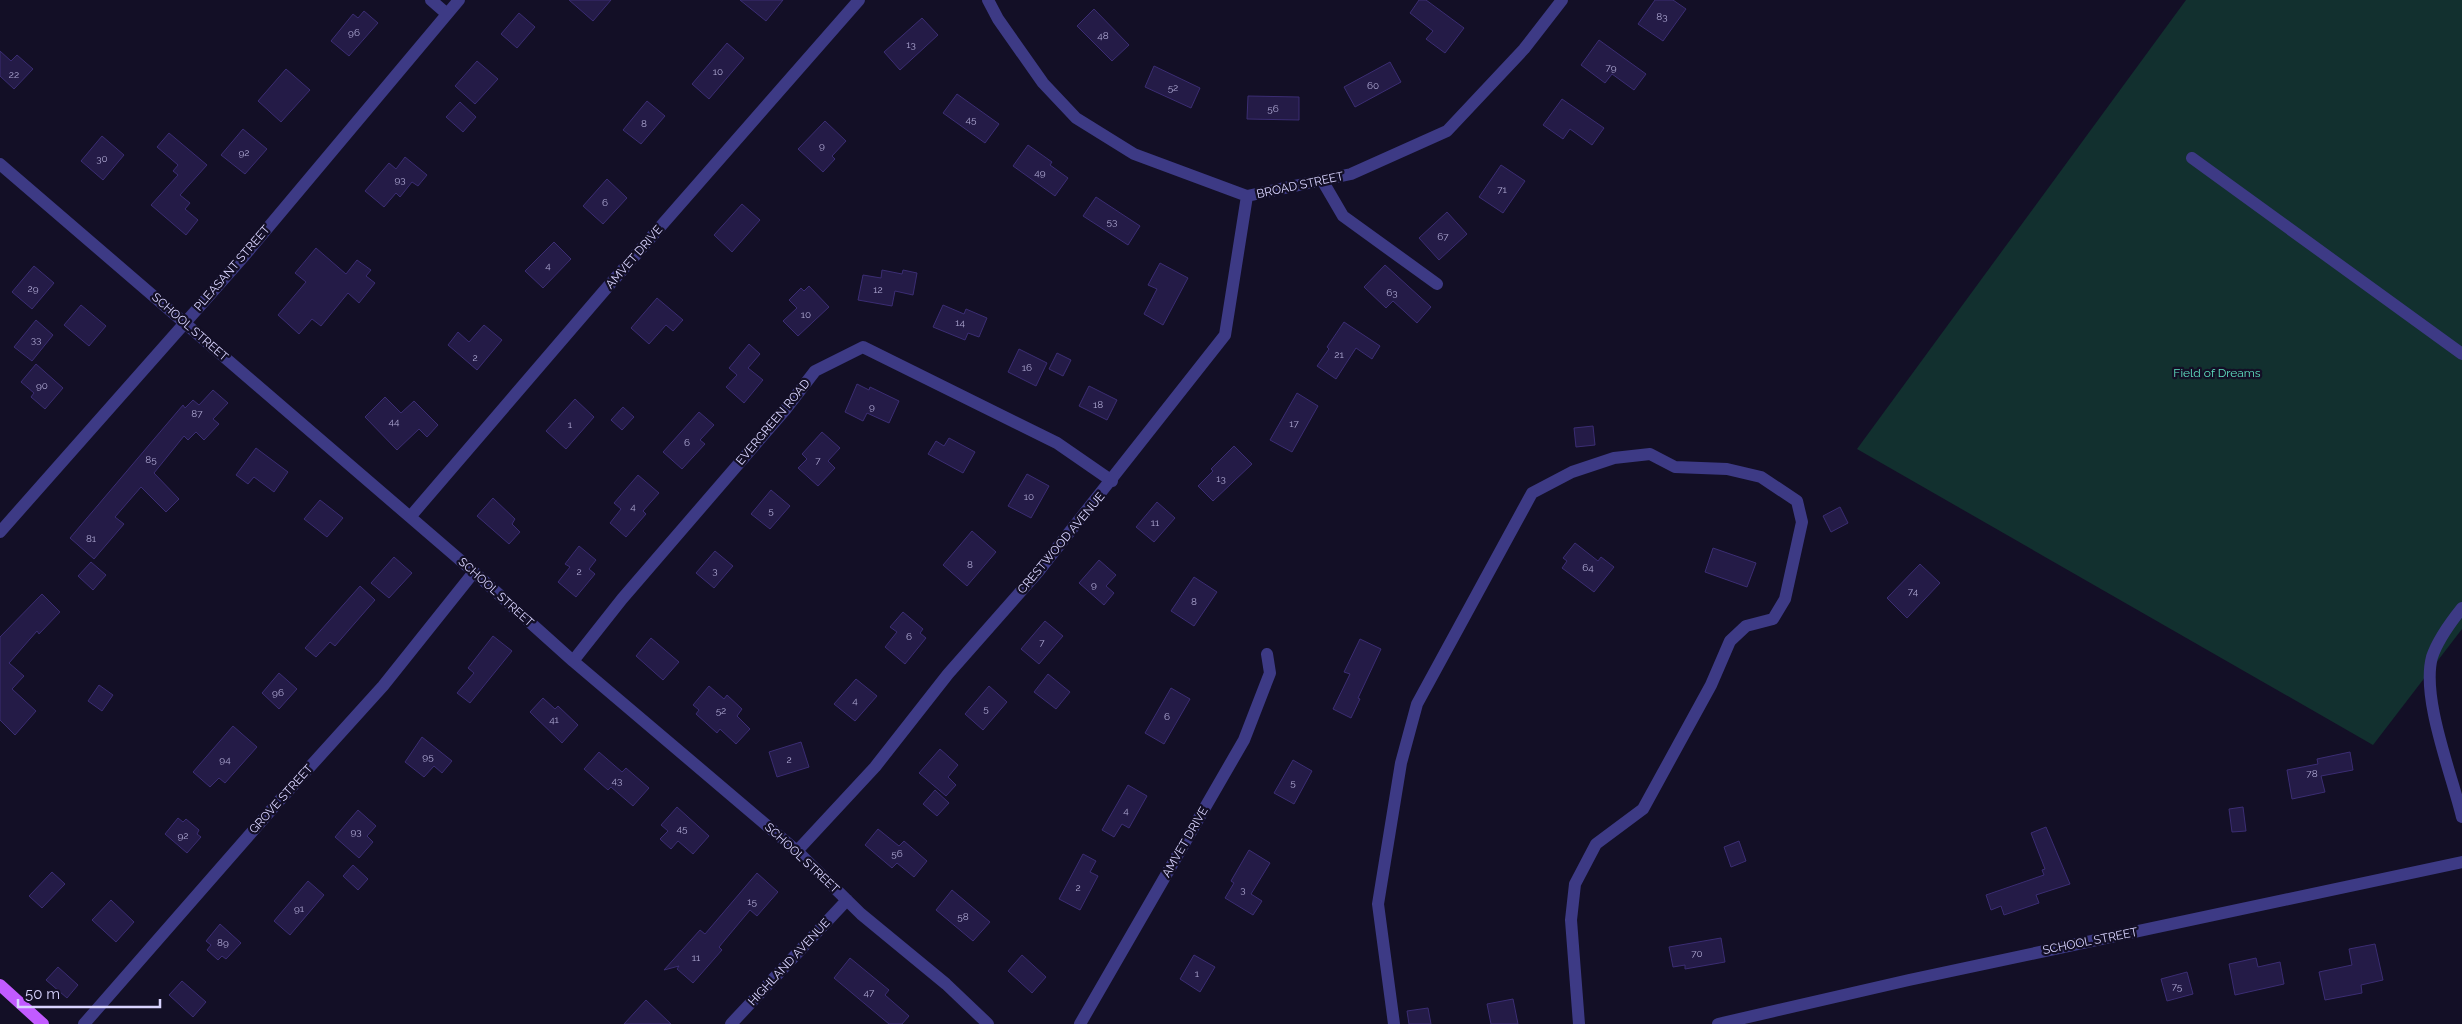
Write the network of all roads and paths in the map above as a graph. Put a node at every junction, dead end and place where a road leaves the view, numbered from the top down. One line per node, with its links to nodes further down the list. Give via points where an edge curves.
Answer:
1 (431, 0): 6 (street)
2 (459, 0): 6 (street, PLEASANT STREET)
3 (859, 0): 15 (street, AMVET DRIVE)
4 (988, 0): 10 (street, BROAD STREET, via 1043,83 1076,118 1134,154)
5 (1562, 0): 9 (street, BROAD STREET, via 1524,49 1447,130 1351,174)
6 (447, 14): 12 (street, PLEASANT STREET)
7 (2192, 158): 13 (street)
8 (0, 164): 12 (street, SCHOOL STREET)
9 (1322, 180): 10 (street, BROAD STREET); 11 (street, via 1343,216)
10 (1247, 196): 14 (street, CRESTWOOD AVENUE, via 1225,335)
11 (1437, 284)
12 (184, 323): 15 (street, SCHOOL STREET); 16 (street, PLEASANT STREET)
13 (2462, 354)
14 (1112, 481): 20 (street, EVERGREEN ROAD, via 1057,444 863,347 815,371); 22 (street, CRESTWOOD AVENUE, via 874,766)
15 (410, 517): 17 (street, SCHOOL STREET)
16 (0, 532)
17 (474, 572): 20 (street, SCHOOL STREET); 27 (street, GROVE STREET, via 384,686 279,800)
18 (2462, 608): 21 (street, via 2444,632 2432,657 2430,679 2433,706)
19 (1267, 654): 30 (street, AMVET DRIVE, via 1270,673 1244,740)
20 (573, 661): 22 (street, SCHOOL STREET)
21 (2462, 817)
22 (797, 851): 24 (street, SCHOOL STREET)
23 (2462, 862): 33 (street, SCHOOL STREET)
24 (847, 900): 28 (street, HIGHLAND AVENUE); 29 (street, SCHOOL STREET)
25 (0, 986): 26 (main road)
26 (43, 1024)
27 (84, 1024)
28 (732, 1024)
29 (988, 1024)
30 (1080, 1024)
31 (1394, 1024): 32 (street, via 1378,904 1401,763 1417,704 1532,493 1572,472 1614,458 1650,454 1675,467 1727,470 1761,477 1797,501 1802,522 1785,599 1773,619 1746,626 1730,641 1711,685 1643,809 1596,844 1575,884 1570,920)
32 (1579, 1024)
33 (1718, 1024)

